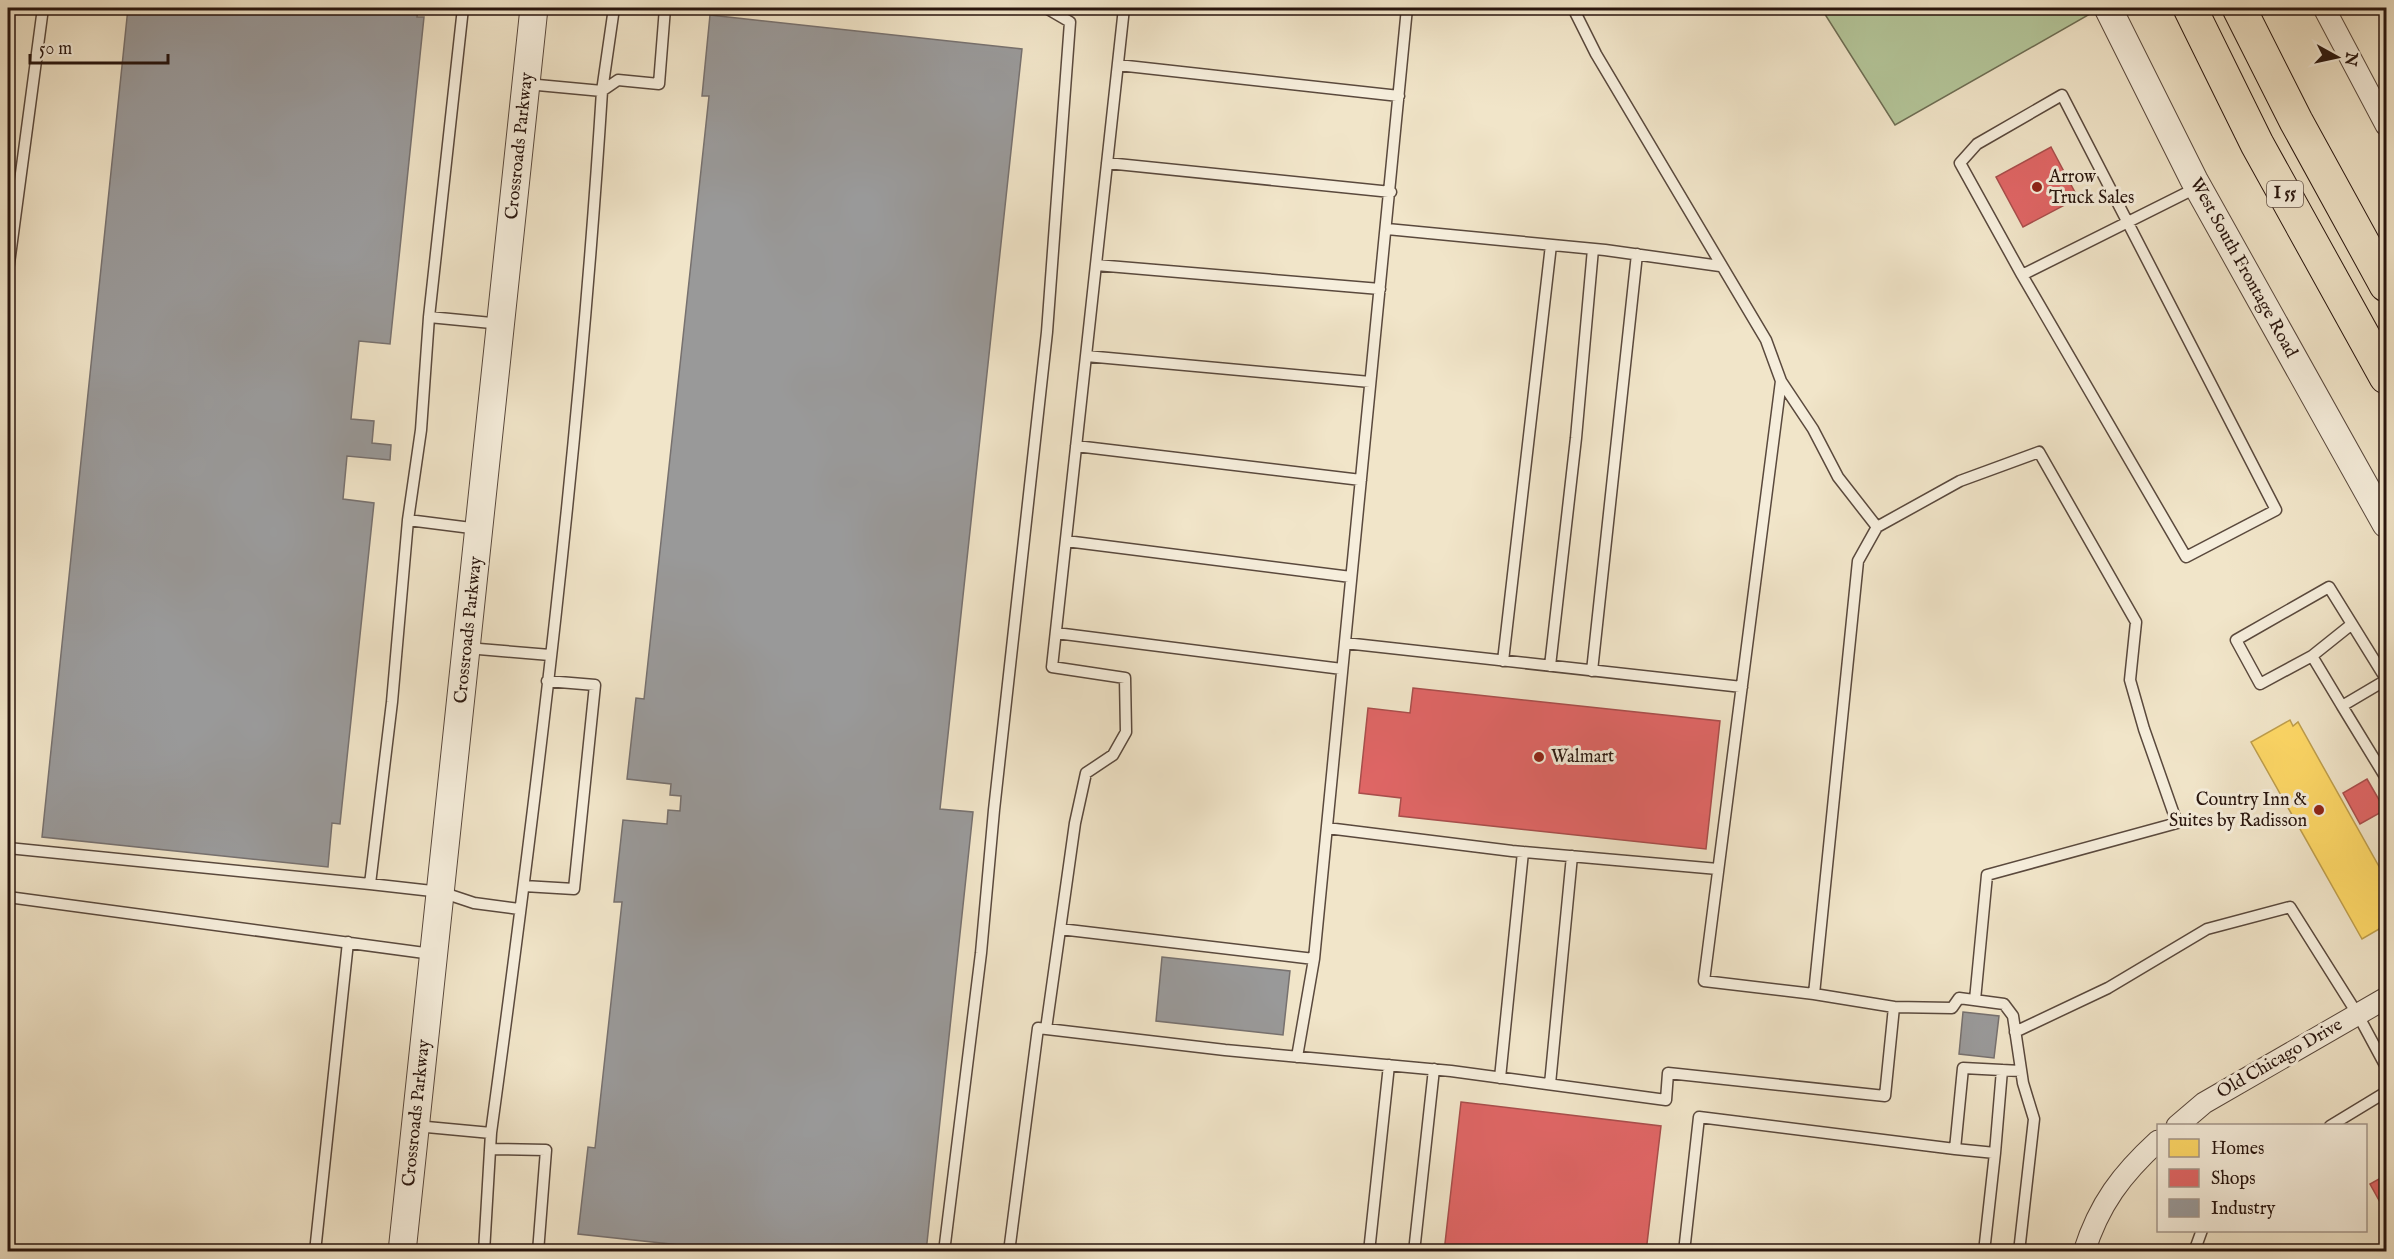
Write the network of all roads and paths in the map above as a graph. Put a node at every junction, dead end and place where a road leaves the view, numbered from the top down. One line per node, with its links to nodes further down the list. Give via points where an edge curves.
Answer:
1 (43, 8): 29 (lane)
2 (463, 8): 33 (lane)
3 (534, 8): 15 (street, Crossroads Parkway)
4 (614, 8): 16 (lane)
5 (665, 8): 16 (lane, via 659,84 618,80)
6 (1046, 8): 105 (lane, via 1070,22 1047,332 981,952)
7 (1124, 8): 14 (lane)
8 (1407, 8): 17 (lane)
9 (1573, 8): 28 (lane)
10 (2108, 8): 20 (street, West South Frontage Road)
11 (2190, 8): 36 (highway, I 55, via 2257,144)
12 (2239, 8): 31 (highway, I 55)
13 (2324, 8): 18 (street)
14 (1118, 65): 17 (lane); 19 (lane)
15 (527, 84): 16 (lane); 34 (street, Crossroads Parkway)
16 (602, 91): 51 (lane, via 590,286)
17 (1399, 96): 21 (lane)
18 (2386, 125)
19 (1107, 163): 21 (lane); 27 (lane)
20 (2198, 187): 22 (lane); 42 (street, West South Frontage Road)
21 (1391, 192): 23 (lane)
22 (2128, 222): 30 (lane); 30 (lane, via 2062,95 1977,144 1960,163); 30 (lane, via 2276,510 2186,557)
23 (1387, 229): 24 (lane); 32 (lane)
24 (1551, 245): 25 (lane); 53 (lane)
25 (1593, 249): 26 (lane); 54 (lane)
26 (1637, 254): 28 (lane); 56 (lane)
27 (1096, 265): 32 (lane); 35 (lane)
28 (1720, 266): 37 (lane, via 1766,340)
29 (8, 271)
30 (2022, 275)
31 (2386, 285)
32 (1380, 289): 38 (lane)
33 (429, 317): 34 (lane); 41 (lane, via 421,430)
34 (502, 324): 44 (street, Crossroads Parkway)
35 (1086, 356): 38 (lane); 39 (lane)
36 (2386, 377)
37 (1781, 381): 43 (lane, via 1813,429 1838,477); 59 (lane)
38 (1370, 382): 40 (lane)
39 (1076, 446): 40 (lane); 45 (lane)
40 (1361, 480): 46 (lane)
41 (408, 520): 44 (lane); 67 (lane)
42 (2386, 524)
43 (1877, 527): 76 (lane, via 1858,561); 78 (lane, via 1960,481 2038,452 2136,622 2130,680 2177,823 1986,875)
44 (480, 530): 50 (street, Crossroads Parkway)
45 (1066, 541): 46 (lane); 48 (lane)
46 (1351, 578): 49 (lane)
47 (2352, 624): 52 (lane); 52 (lane, via 2329,587 2236,640 2260,684); 57 (lane)
48 (1056, 633): 55 (lane); 72 (lane, via 1052,668 1125,678 1127,715 1126,732 1113,755 1086,773)
49 (1345, 643): 53 (lane); 55 (lane)
50 (467, 648): 51 (lane); 69 (street, Crossroads Parkway)
51 (550, 656): 58 (lane)
52 (2312, 656): 60 (lane)
53 (1503, 661): 54 (lane)
54 (1550, 666): 56 (lane)
55 (1342, 669): 62 (lane)
56 (1592, 670): 59 (lane)
57 (2386, 680): 60 (lane)
58 (547, 681): 68 (lane); 68 (lane, via 595,686 574,889)
59 (1742, 687): 66 (lane)
60 (2342, 706): 61 (lane)
61 (2386, 778)
62 (1327, 828): 64 (lane); 75 (lane)
63 (8, 848): 67 (lane)
64 (1523, 852): 65 (lane); 89 (lane)
65 (1572, 856): 66 (lane); 90 (lane)
66 (1718, 869): 76 (lane, via 1704,981)
67 (370, 884): 69 (lane)
68 (524, 886): 71 (lane)
69 (441, 892): 71 (lane, via 474,903); 74 (street, Crossroads Parkway)
70 (8, 897): 73 (lane)
71 (519, 909): 95 (lane)
72 (1060, 929): 75 (lane); 81 (lane)
73 (348, 942): 74 (lane); 101 (lane)
74 (435, 955): 94 (street, Crossroads Parkway)
75 (1314, 959): 83 (lane)
76 (1814, 994): 79 (lane)
77 (2386, 998): 80 (street, Old Chicago Drive)
78 (1975, 1000): 79 (lane, via 1959,998 1952,1008); 82 (lane, via 2004,1004 2013,1016)
79 (1894, 1007): 90 (lane, via 1885,1096 1668,1073 1666,1100)
80 (2358, 1015): 82 (lane, via 2290,907 2207,929 2108,988); 85 (lane); 92 (street, Old Chicago Drive, via 2204,1103)
81 (1046, 1029): 83 (lane); 106 (lane, via 1038,1028)
82 (2015, 1032): 88 (lane)
83 (1297, 1057): 84 (lane)
84 (1389, 1065): 86 (lane); 107 (lane)
85 (2386, 1066)
86 (1434, 1070): 89 (lane); 108 (lane)
87 (2002, 1070): 88 (lane); 98 (lane, via 1963,1068); 99 (lane)
88 (2021, 1071): 111 (lane, via 2034,1119)
89 (1500, 1078): 90 (lane)
90 (1550, 1084)
91 (2386, 1092): 93 (lane)
92 (2178, 1124)
93 (2332, 1124)
94 (416, 1126): 95 (lane); 102 (street, Crossroads Parkway)
95 (491, 1133): 97 (lane)
96 (2157, 1142): 112 (street, via 2124,1173 2092,1224)
97 (490, 1149): 103 (lane); 104 (lane, via 546,1150)
98 (1955, 1149): 99 (lane); 109 (lane, via 1699,1117)
99 (1995, 1153): 110 (lane)
100 (2201, 1232): 113 (lane)
101 (315, 1251)
102 (402, 1251)
103 (484, 1251)
104 (538, 1251)
105 (944, 1251)
106 (1009, 1251)
107 (1369, 1251)
108 (1414, 1251)
109 (1684, 1251)
110 (1984, 1251)
111 (2019, 1251)
112 (2084, 1251)
113 (2194, 1251)

